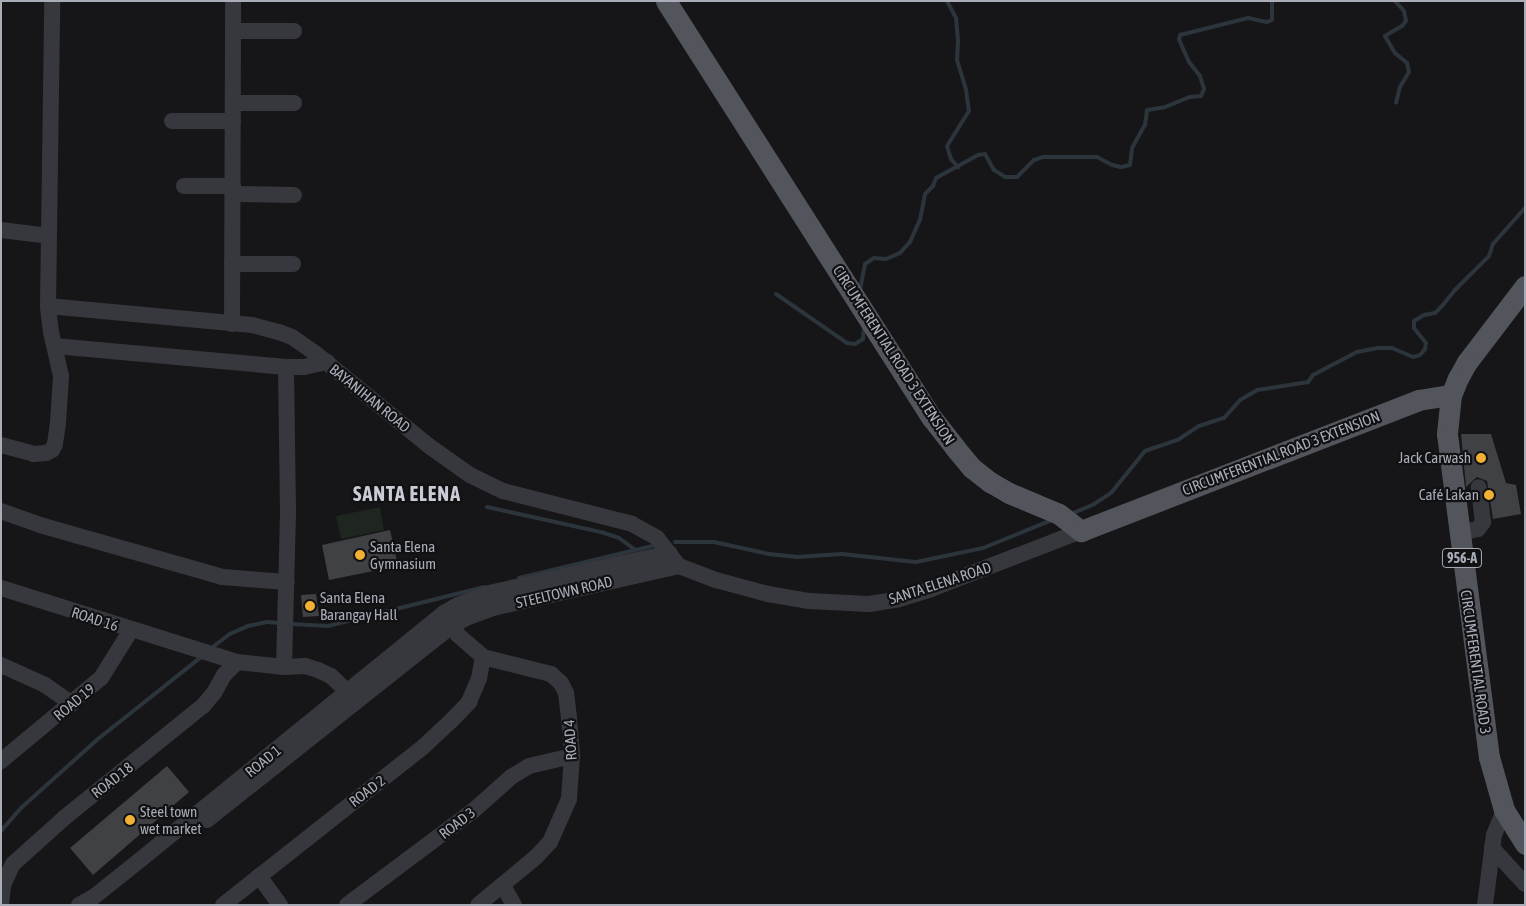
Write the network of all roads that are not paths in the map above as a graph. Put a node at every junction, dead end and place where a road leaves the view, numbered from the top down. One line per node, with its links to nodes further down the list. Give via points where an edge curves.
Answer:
1 (52, 1): 14 (street)
2 (233, 1): 4 (street)
3 (666, 1): 27 (main road, CIRCUMFERENTIAL ROAD 3 EXTENSION, via 932,418 972,468 990,482 1059,514)
4 (233, 31): 5 (street); 6 (street)
5 (294, 31)
6 (233, 103): 7 (street); 9 (street)
7 (294, 103)
8 (172, 121): 9 (street)
9 (233, 121): 11 (street)
10 (184, 186): 11 (street)
11 (233, 190): 12 (street); 15 (street)
12 (294, 195)
13 (1, 230): 14 (street)
14 (49, 236): 18 (street)
15 (232, 264): 16 (street); 19 (street)
16 (293, 264)
17 (1525, 286): 23 (main road, CIRCUMFERENTIAL ROAD 3 / 956-A, via 1467,362)
18 (48, 306): 19 (street, BAYANIHAN ROAD); 20 (street)
19 (232, 324): 21 (street, BAYANIHAN ROAD, via 279,332)
20 (55, 346): 22 (street); 24 (street, via 61,376 58,423 52,450 40,454)
21 (327, 362): 22 (street); 29 (street, BAYANIHAN ROAD, via 429,446 470,475 504,491 632,524 657,538)
22 (286, 367): 30 (street)
23 (1451, 395): 27 (main road, CIRCUMFERENTIAL ROAD 3 EXTENSION, via 1418,400); 28 (main road, CIRCUMFERENTIAL ROAD 3 / 956-A, via 1447,434)
24 (1, 445)
25 (1479, 487): 28 (street, via 1483,522 1478,528)
26 (1, 511): 30 (street, via 222,576)
27 (1081, 532): 29 (street, SANTA ELENA ROAD, via 931,589 869,604 819,602 768,594 716,580)
28 (1460, 533): 42 (main road, CIRCUMFERENTIAL ROAD 3 / 956-A, via 1489,756)
29 (674, 559): 32 (street, STEELTOWN ROAD, via 490,593)
30 (287, 582): 37 (street)
31 (1, 588): 33 (street, ROAD 16)
32 (448, 620): 34 (street, ROAD 4, via 458,635); 38 (street, ROAD 1)
33 (131, 630): 35 (street, ROAD 16); 39 (street, ROAD 19, via 102,678)
34 (483, 657): 40 (street, ROAD 4, via 536,669 551,674 561,683 566,694); 46 (street, ROAD 2, via 479,679 469,702 450,722 423,747)
35 (237, 662): 37 (street, ROAD 16); 49 (street, ROAD 18, via 203,706 64,818 13,864 3,885)
36 (1, 665): 39 (street, via 45,685)
37 (284, 667): 38 (street, ROAD 16, via 304,666 318,670 331,676)
38 (354, 697): 45 (street, ROAD 1)
39 (72, 704): 41 (street, ROAD 19)
40 (572, 756): 48 (street, ROAD 4, via 569,799 550,842); 54 (street, ROAD 3, via 529,766 511,777 474,810)
41 (1, 761)
42 (1504, 810): 43 (main road, CIRCUMFERENTIAL ROAD 3 / 956-A); 44 (street)
43 (1525, 844)
44 (1492, 848): 47 (street); 57 (street)
45 (143, 863): 50 (street, ROAD 1); 51 (street, ROAD 1)
46 (259, 876): 52 (street, ROAD 2); 53 (street)
47 (1525, 884)
48 (503, 886): 55 (street, ROAD 4); 56 (street)
49 (1, 905)
50 (79, 905)
51 (98, 905)
52 (223, 905)
53 (280, 905)
54 (347, 905)
55 (478, 905)
56 (514, 905)
57 (1485, 905)

